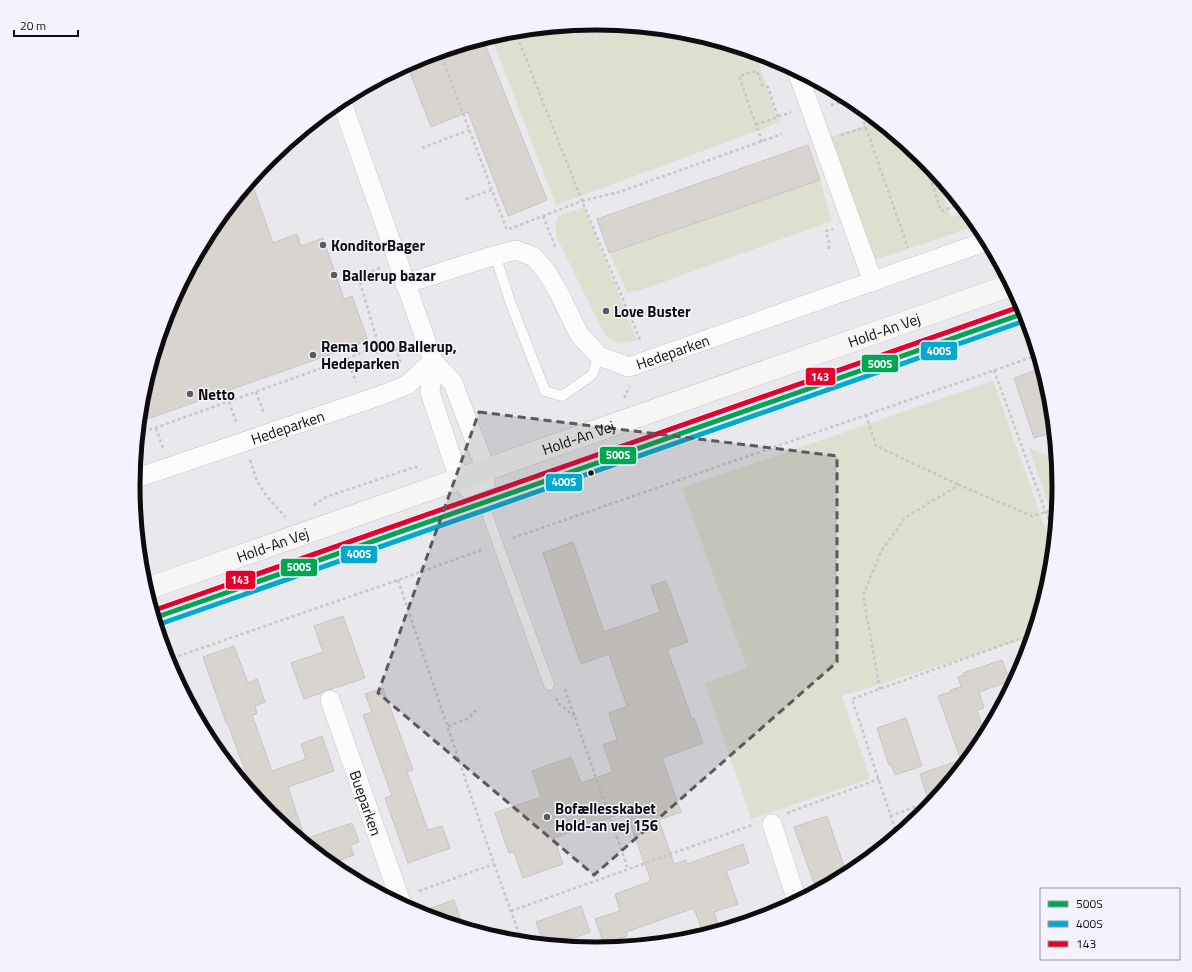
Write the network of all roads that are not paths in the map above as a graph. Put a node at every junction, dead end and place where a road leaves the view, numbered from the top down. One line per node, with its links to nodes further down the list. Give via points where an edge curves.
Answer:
1 (799, 78): 5 (street)
2 (343, 107): 6 (street)
3 (982, 243): 5 (street, Hedeparken)
4 (495, 255): 6 (street, Hedeparken); 9 (street, Hedeparken, via 516,250 534,257 559,293 578,334); 9 (lane, via 545,391 562,396 592,375)
5 (873, 282): 9 (street, Hedeparken, via 629,367)
6 (405, 284): 10 (street)
7 (1006, 287): 11 (street, Hold-An Vej)
8 (1019, 315): 14 (street, Hold-An Vej)
9 (599, 356)
10 (433, 361): 11 (street, via 453,383); 12 (street, Hedeparken, via 407,385); 13 (street, via 430,393)
11 (486, 470): 13 (street, Hold-An Vej); 14 (street)
12 (140, 477)
13 (459, 479): 14 (street); 15 (street, Hold-An Vej)
14 (483, 503): 16 (street, Hold-An Vej); 17 (lane)
15 (152, 587)
16 (159, 616)
17 (549, 685)
18 (330, 700): 21 (street, Bueparken)
19 (771, 821): 20 (street)
20 (795, 896)
21 (399, 897)

